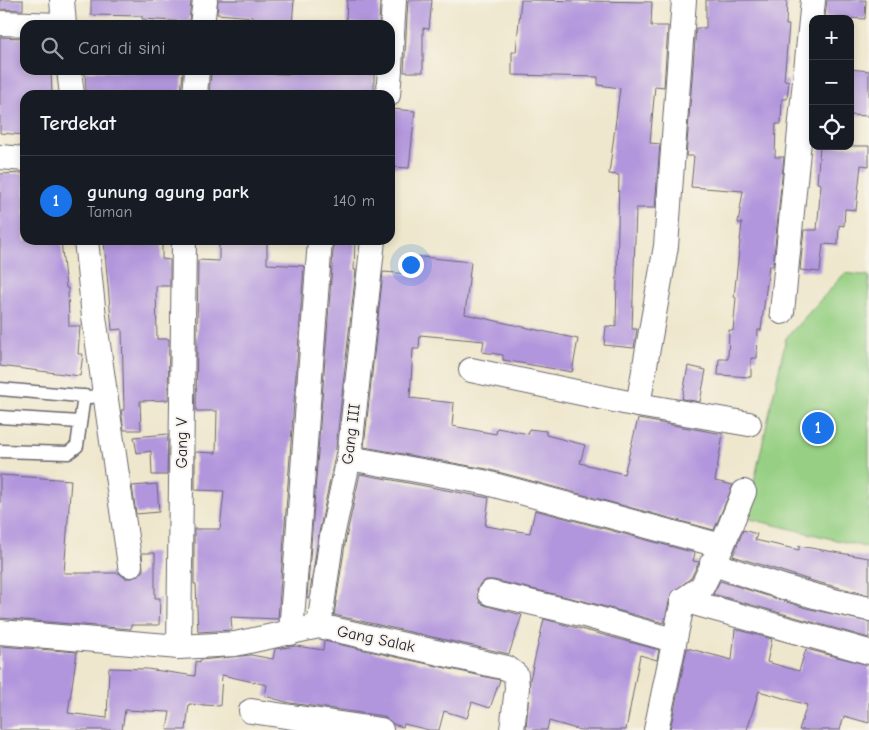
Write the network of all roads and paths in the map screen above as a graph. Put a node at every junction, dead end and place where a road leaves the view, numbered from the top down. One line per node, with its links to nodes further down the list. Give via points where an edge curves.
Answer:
1 (62, 0): 6 (street)
2 (205, 0): 7 (street)
3 (394, 0): 8 (street)
4 (684, 0): 27 (street, via 666,246)
5 (813, 0): 23 (street)
6 (64, 20)
7 (203, 20)
8 (393, 20)
9 (0, 23): 10 (street)
10 (20, 24)
11 (70, 75): 14 (street)
12 (196, 75): 15 (street)
13 (389, 75): 16 (street)
14 (71, 90)
15 (195, 90)
16 (388, 90)
17 (0, 158): 18 (street)
18 (20, 159)
19 (87, 245): 26 (street, via 94,317)
20 (184, 245): 43 (street, Gang V)
21 (320, 245): 41 (street)
22 (372, 245): 32 (street, Gang III)
23 (782, 312)
24 (471, 370): 27 (street)
25 (0, 389): 26 (lane)
26 (95, 397): 29 (lane); 35 (street)
27 (638, 405): 30 (street)
28 (0, 417): 29 (lane)
29 (80, 422): 31 (lane, via 77,446 68,454)
30 (748, 424)
31 (0, 451)
32 (348, 458): 34 (street, via 483,482); 39 (street, Gang III)
33 (744, 492): 34 (street)
34 (717, 554): 37 (street, via 702,588); 38 (street, via 780,587 831,602)
35 (130, 565)
36 (490, 593): 42 (street)
37 (683, 600): 42 (street); 44 (street)
38 (869, 608)
39 (319, 626): 41 (street, Gang Salak); 47 (street, Gang Salak, via 507,668 516,675)
40 (0, 632): 43 (street, Gang Salak)
41 (291, 632): 43 (street, Gang Salak, via 235,644)
42 (673, 640): 48 (street)
43 (179, 647)
44 (869, 652)
45 (250, 711): 46 (street)
46 (381, 730)
47 (512, 730)
48 (656, 730)

